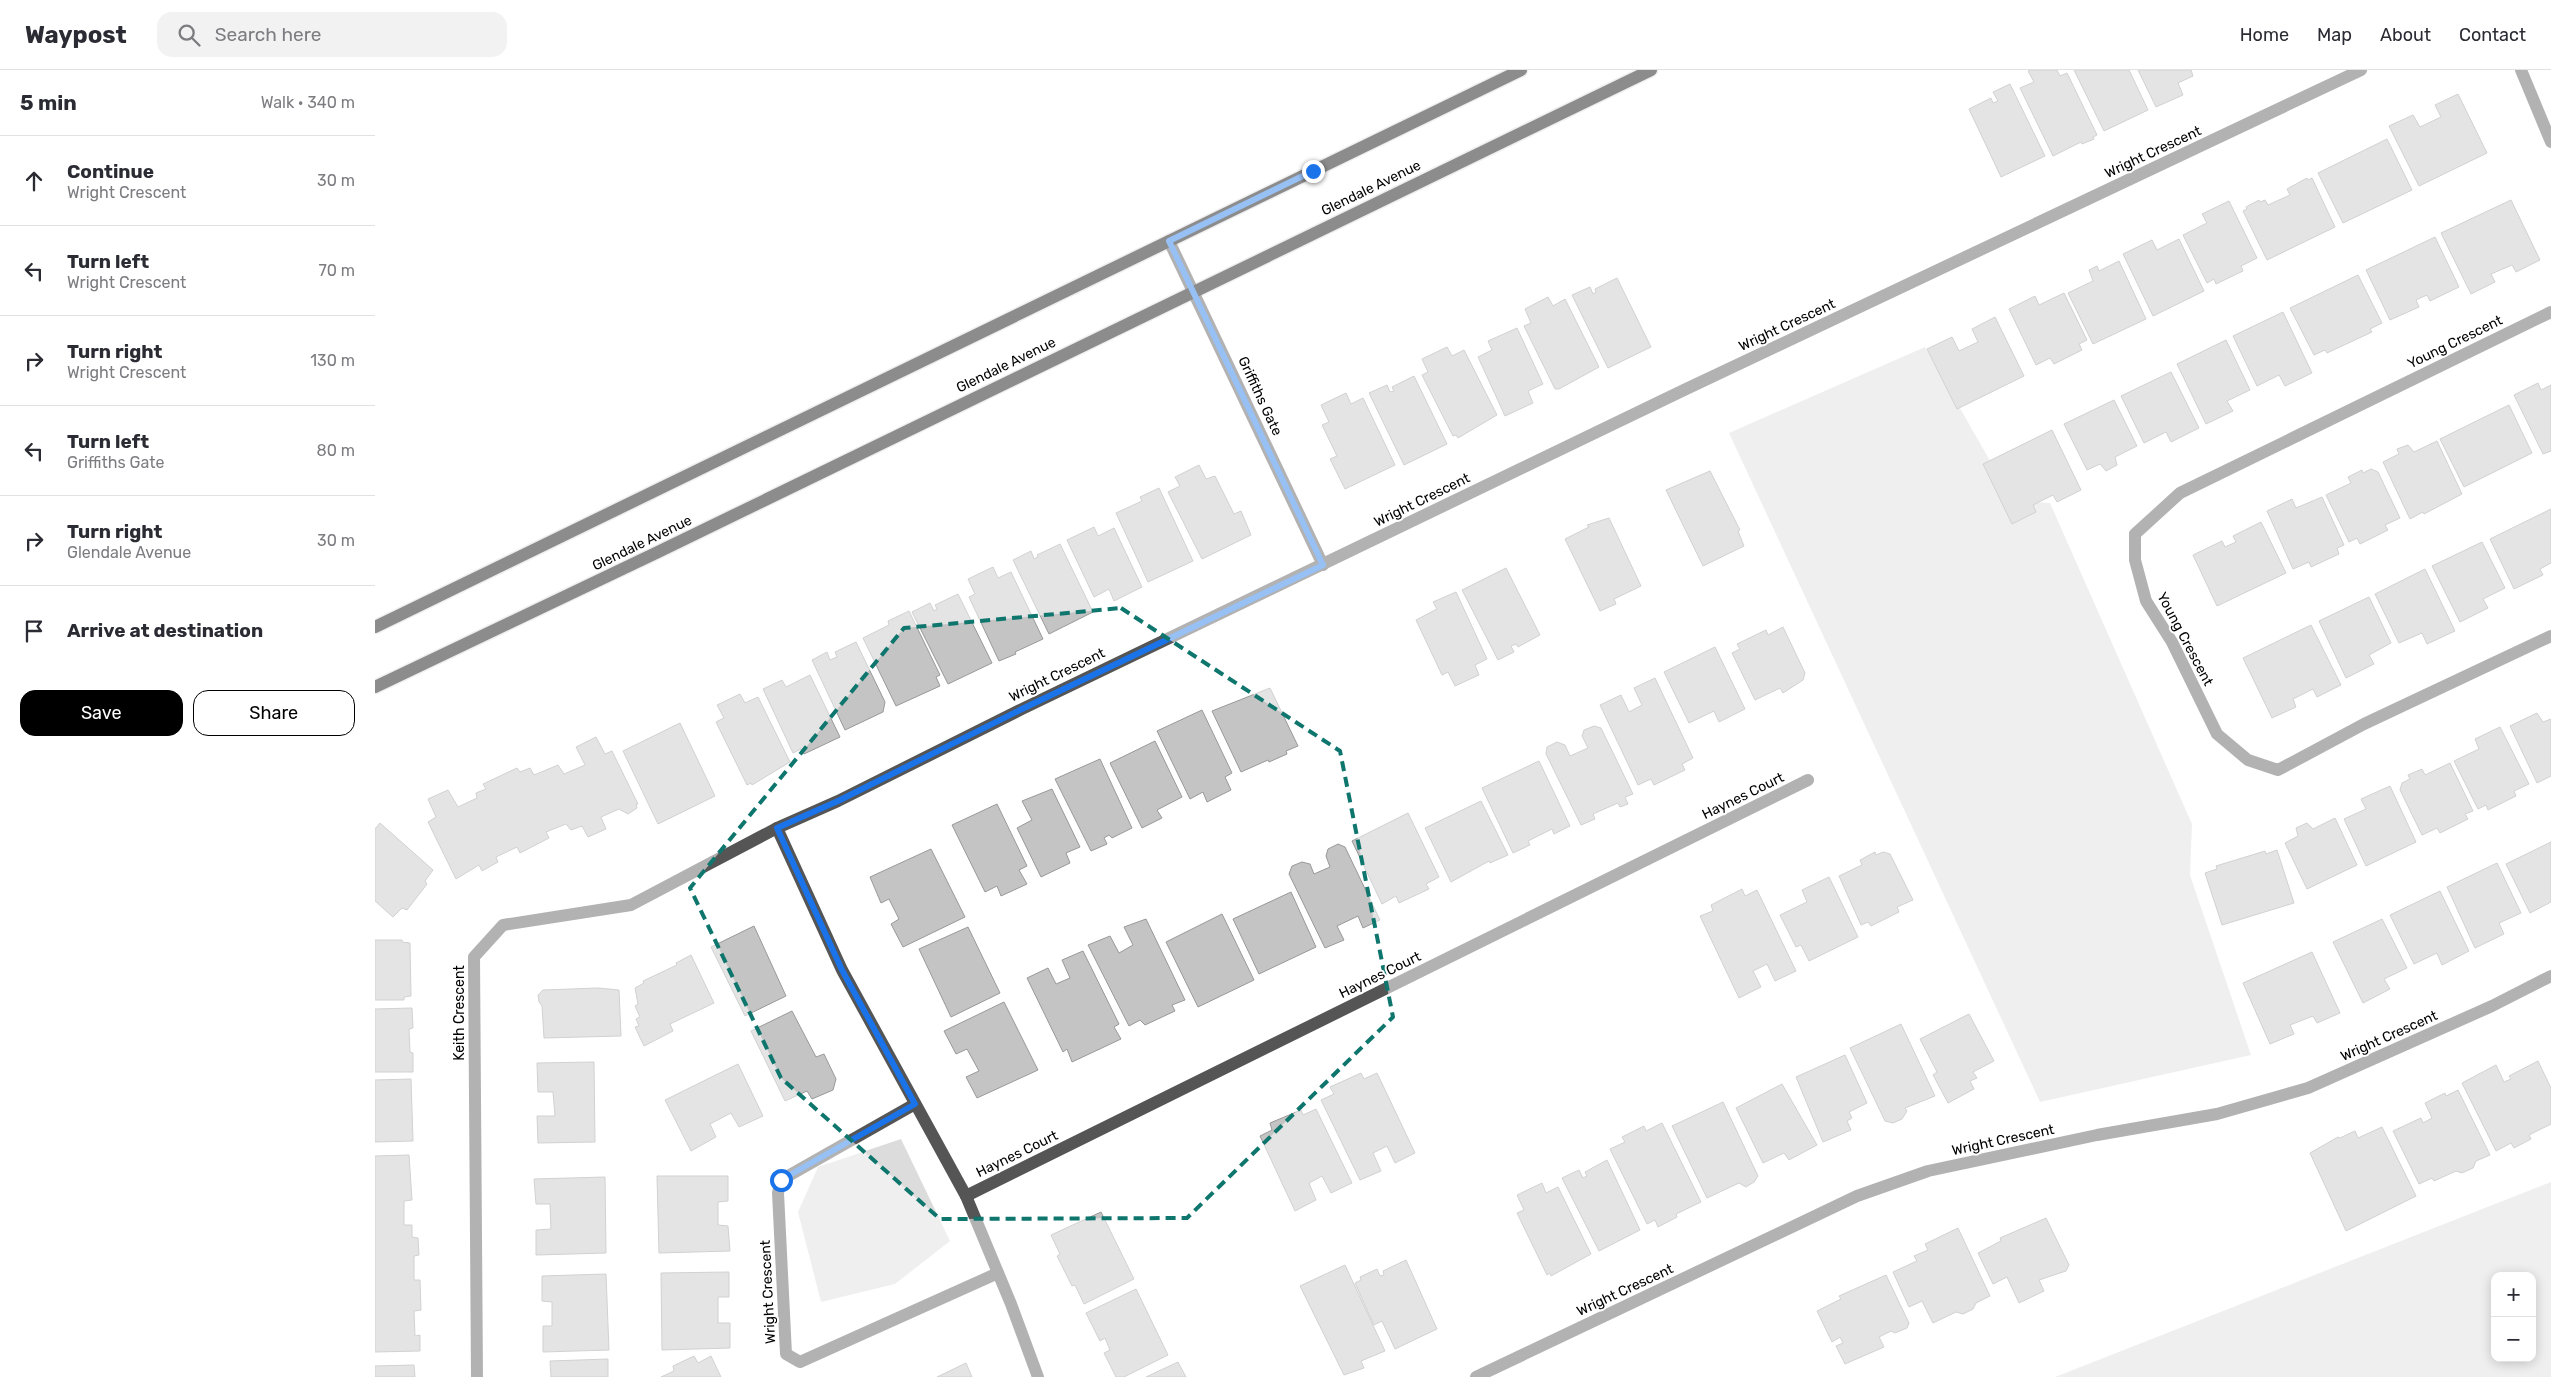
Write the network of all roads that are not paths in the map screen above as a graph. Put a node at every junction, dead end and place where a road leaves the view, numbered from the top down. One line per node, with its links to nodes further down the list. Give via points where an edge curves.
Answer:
1 (1521, 70): 6 (main road)
2 (1651, 70): 7 (main road, Glendale Avenue)
3 (2361, 70): 9 (street, Wright Crescent, via 1684,390)
4 (2521, 70): 5 (street)
5 (2551, 142)
6 (1169, 241): 7 (street, Griffiths Gate); 10 (main road)
7 (1193, 291): 9 (street, Griffiths Gate); 12 (main road, Glendale Avenue)
8 (2551, 312): 11 (street, Young Crescent, via 2180,493 2135,534 2135,560 2146,601 2172,642 2217,734 2247,760 2278,770 2364,724)
9 (1323, 565): 14 (street, Wright Crescent)
10 (375, 627)
11 (2551, 636)
12 (375, 687)
13 (1808, 780): 17 (street, Haynes Court)
14 (777, 828): 16 (street, via 842,970); 19 (street, Keith Crescent, via 631,905 503,925 474,957)
15 (2551, 976): 21 (street, Wright Crescent, via 2492,1006 2308,1088 2217,1114 2097,1135 1928,1171 1857,1196)
16 (915, 1104): 17 (street); 18 (street, Wright Crescent, via 781,1180 778,1193 787,1354 800,1362)
17 (966, 1196): 18 (street)
18 (998, 1273): 20 (street)
19 (477, 1377)
20 (1038, 1377)
21 (1476, 1377)

